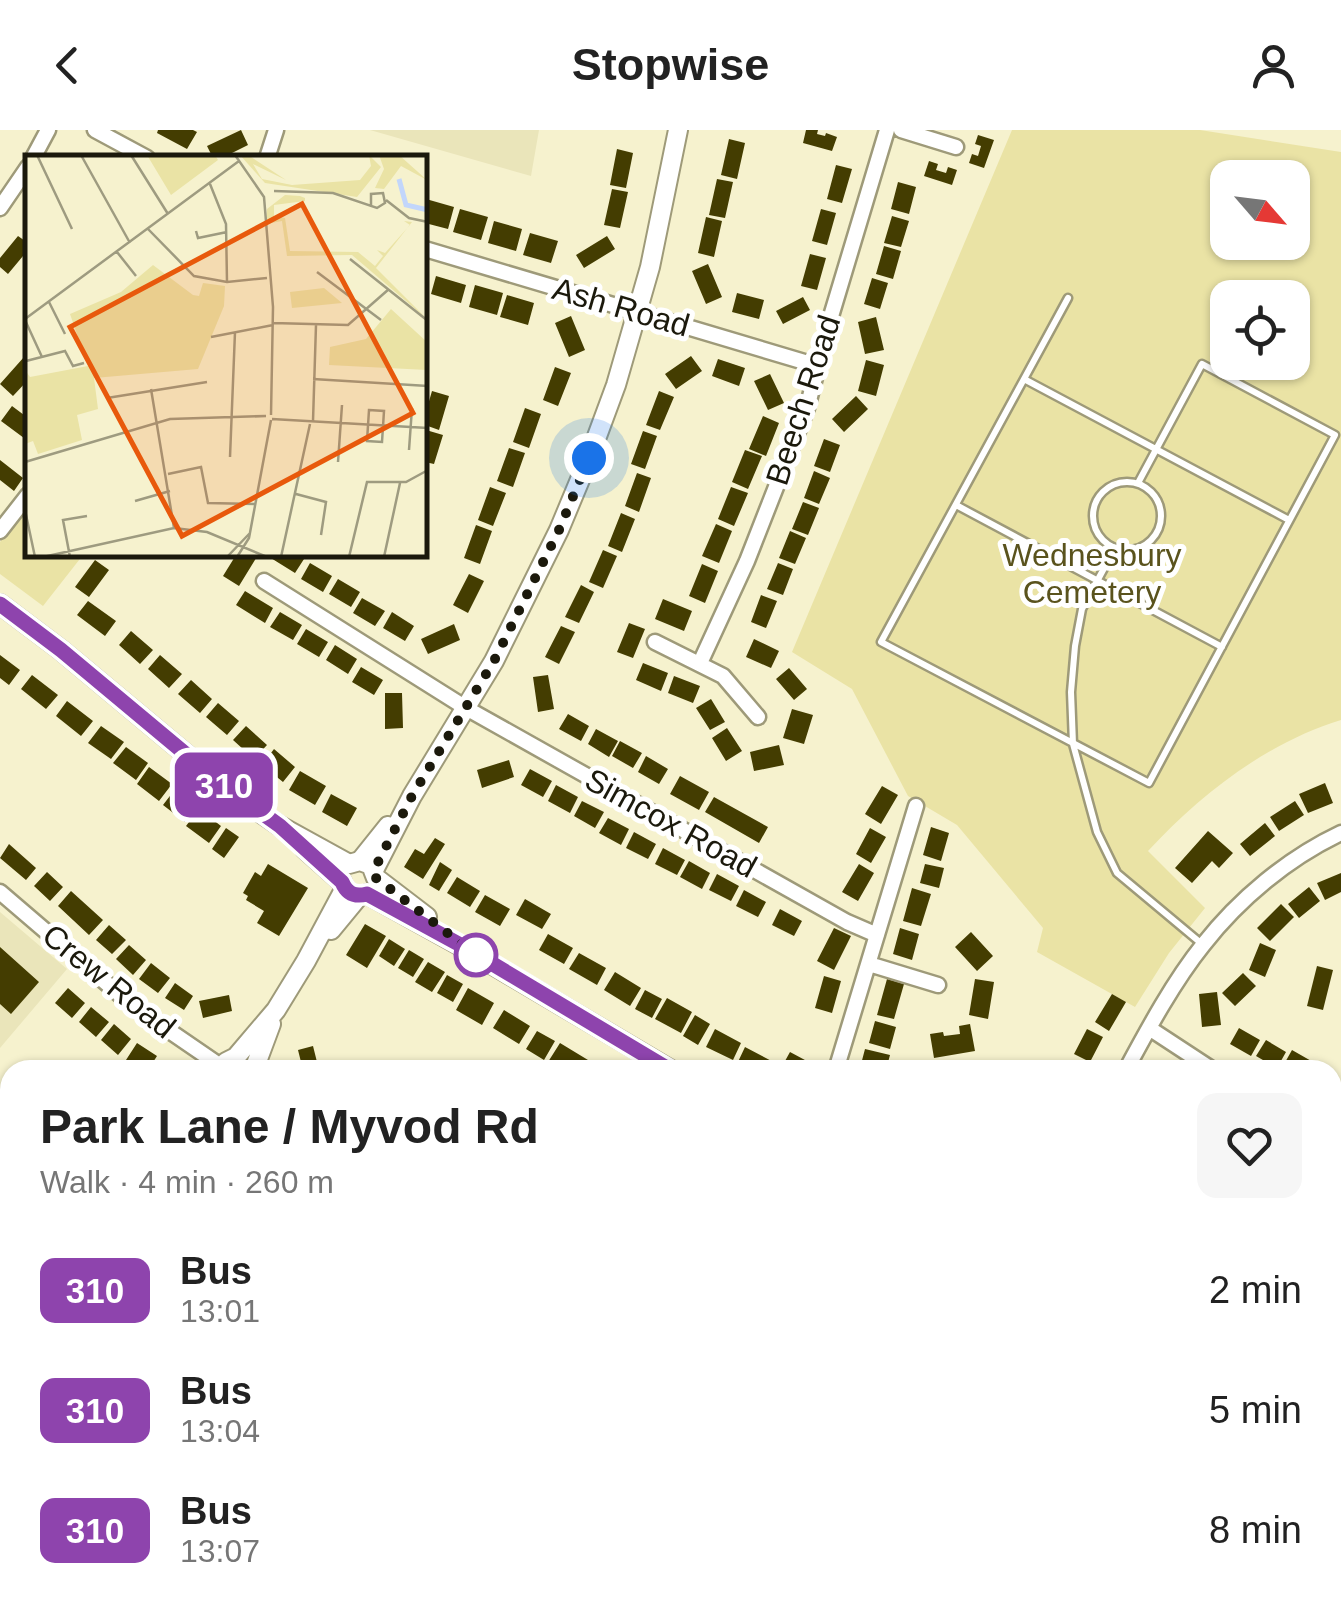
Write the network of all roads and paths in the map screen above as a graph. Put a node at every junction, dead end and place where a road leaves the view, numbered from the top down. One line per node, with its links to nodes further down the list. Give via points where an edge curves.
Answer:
1 (48, 130): 8 (street)
2 (95, 130): 9 (street)
3 (276, 130): 10 (street)
4 (678, 130): 15 (street)
5 (887, 130): 16 (street, Beech Road)
6 (901, 130): 7 (street)
7 (956, 147)
8 (35, 155)
9 (141, 155)
10 (269, 155)
11 (25, 171): 12 (street)
12 (3, 199)
13 (428, 250): 15 (street, Ash Road)
14 (1068, 298): 17 (lane)
15 (638, 311): 16 (street, Ash Road); 31 (street, via 559,530)
16 (818, 366): 30 (street, Beech Road, via 754,544)
17 (1024, 379): 18 (lane); 21 (lane)
18 (1157, 448): 19 (lane); 22 (lane); 22 (lane, via 1202,364 1335,435)
19 (1138, 483): 24 (lane, via 1104,490 1093,509 1095,530); 24 (lane, via 1156,498 1158,532 1142,547)
20 (25, 499): 23 (street)
21 (956, 505): 26 (lane); 33 (lane, via 881,642)
22 (1290, 520): 29 (lane)
23 (0, 531)
24 (1114, 548): 26 (lane)
25 (264, 581): 31 (street, Simcox Road)
26 (1097, 581): 29 (lane); 33 (lane, via 1082,608 1075,646)
27 (0, 604): 36 (street, via 218,781)
28 (655, 642): 30 (street)
29 (1222, 647): 33 (lane, via 1149,782)
30 (700, 663): 32 (street, via 723,676)
31 (466, 708): 36 (street); 38 (street, Simcox Road)
32 (758, 717)
33 (1072, 742): 39 (lane, via 1097,832 1117,872)
34 (916, 806): 38 (street)
35 (1341, 834): 39 (street, via 1267,880)
36 (359, 879): 42 (street); 47 (street)
37 (0, 892): 44 (street, Crew Road, via 133,1006)
38 (877, 936): 40 (street)
39 (1203, 944): 43 (street)
40 (868, 964): 41 (street); 48 (street)
41 (938, 985)
42 (276, 1010): 45 (street); 46 (street)
43 (1149, 1028): 49 (street); 50 (street)
44 (218, 1060)
45 (231, 1060)
46 (259, 1060)
47 (654, 1060)
48 (839, 1060)
49 (1131, 1060)
50 (1198, 1060)

